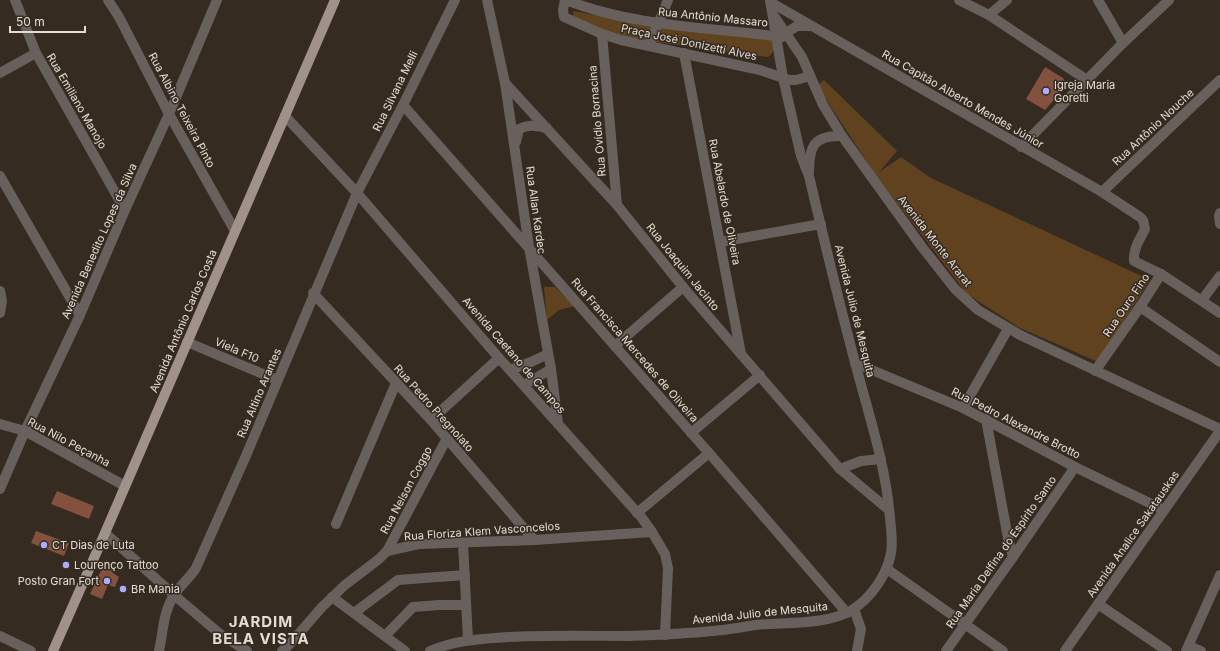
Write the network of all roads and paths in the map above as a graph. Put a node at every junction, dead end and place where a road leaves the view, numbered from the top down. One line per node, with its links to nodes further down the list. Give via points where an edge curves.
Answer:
1 (15, 0): 24 (street, Rua Emiliano Manojo)
2 (108, 0): 34 (street, Rua Albino Teixeira Pinto)
3 (217, 0): 34 (street, Avenida Benedito Lopes da Silva)
4 (335, 0): 35 (main road, Avenida Antônio Carlos Costa)
5 (455, 0): 33 (street, Rua Silvana Melli)
6 (487, 0): 32 (street, Rua Allan Kardec)
7 (565, 0): 16 (street, Rua Antônio Massaro, via 602,13); 18 (street, Praça José Donizetti Alves, via 564,17)
8 (668, 0): 16 (street)
9 (959, 0): 15 (street)
10 (1007, 0): 15 (street)
11 (1098, 0): 21 (street)
12 (1170, 0): 21 (street)
13 (770, 1): 14 (street, Avenida Julio de Mesquita); 17 (street, Rua Capitão Alberto Mendes Júnior)
14 (773, 15): 19 (street, Avenida Julio de Mesquita); 20 (street, Avenida Monte Ararat)
15 (989, 15): 30 (street)
16 (657, 24): 19 (street, Rua Antônio Massaro); 22 (street)
17 (812, 26): 20 (street, via 797,26); 38 (street, Rua Capitão Alberto Mendes Júnior)
18 (602, 34): 22 (street, Praça José Donizetti Alves); 44 (street, Rua Ovídio Bornacina)
19 (775, 36): 20 (street, Rua Antônio Massaro); 26 (street, Avenida Julio de Mesquita)
20 (788, 36): 23 (street, Avenida Monte Ararat)
21 (1123, 43): 30 (street)
22 (649, 45): 25 (street, Praça José Donizetti Alves)
23 (798, 51): 26 (street, via 787,51); 28 (street, Avenida Monte Ararat)
24 (36, 53): 27 (street); 45 (street, Rua Emiliano Manojo)
25 (684, 53): 29 (street, Praça José Donizetti Alves, via 760,70); 50 (street, Rua Abelardo de Oliveira)
26 (778, 56): 29 (street, Avenida Julio de Mesquita)
27 (0, 73)
28 (810, 76): 29 (street, Praça José Donizetti Alves, via 796,80); 37 (street, Avenida Monte Ararat, via 823,105)
29 (783, 78): 41 (street, Avenida Julio de Mesquita, via 801,156)
30 (1087, 80): 38 (street)
31 (1220, 80): 42 (street, Rua Antônio Nouche)
32 (505, 83): 36 (street, Rua Joaquim Jacinto); 39 (street, Rua Allan Kardec)
33 (403, 105): 43 (street, Rua Silvana Melli); 51 (street, Rua Francisca Mercedes de Oliveira)
34 (169, 114): 45 (street, Avenida Benedito Lopes da Silva); 49 (street, Rua Albino Teixeira Pinto)
35 (285, 116): 43 (street, Avenida Caetano de Campos); 49 (main road, Avenida Antônio Carlos Costa)
36 (547, 128): 39 (street, via 534,125 519,129); 44 (street, Rua Joaquim Jacinto)
37 (842, 136): 41 (street, Avenida Julio de Mesquita, via 825,137 815,144 810,155); 62 (street, Avenida Monte Ararat, via 955,289 978,310)
38 (1021, 147): 42 (street, Rua Capitão Alberto Mendes Júnior)
39 (515, 148): 51 (street, Rua Allan Kardec)
40 (0, 176): 61 (street)
41 (809, 176): 47 (street, Avenida Julio de Mesquita)
42 (1102, 192): 52 (street, Rua Ouro Fino, via 1143,220 1145,229 1135,248 1134,261)
43 (357, 193): 56 (street, Rua Altino Arantes); 67 (street, Avenida Caetano de Campos)
44 (617, 205): 54 (street, Rua Joaquim Jacinto)
45 (125, 210): 61 (street, Avenida Benedito Lopes da Silva)
46 (1220, 213): 48 (street)
47 (820, 224): 50 (street); 69 (street, Avenida Julio de Mesquita)
48 (1220, 224)
49 (235, 231): 63 (main road, Avenida Antônio Carlos Costa)
50 (720, 242): 66 (street, Rua Abelardo de Oliveira)
51 (529, 247): 64 (street, Rua Francisca Mercedes de Oliveira); 65 (street, Rua Allan Kardec)
52 (1161, 274): 57 (street); 58 (street, Rua Ouro Fino)
53 (1220, 276): 57 (street)
54 (683, 287): 64 (street); 66 (street, Rua Joaquim Jacinto)
55 (0, 290): 59 (street)
56 (313, 293): 74 (street, Rua Altino Arantes); 75 (street, Rua Pedro Pregnolato)
57 (1202, 300): 60 (street)
58 (1140, 307): 68 (street); 72 (street, Rua Ouro Fino)
59 (0, 313)
60 (1220, 313)
61 (80, 315): 83 (street, Avenida Benedito Lopes da Silva)
62 (1008, 329): 72 (street, Avenida Monte Ararat); 77 (street)
63 (187, 342): 74 (street, Viela F10); 90 (main road, Avenida Antônio Carlos Costa)
64 (615, 346): 84 (street, Rua Francisca Mercedes de Oliveira)
65 (548, 354): 70 (street, Rua Allan Kardec); 71 (street)
66 (742, 356): 73 (street, Rua Joaquim Jacinto)
67 (499, 358): 71 (street, Avenida Caetano de Campos); 79 (street)
68 (1220, 362)
69 (855, 363): 77 (street, Rua Pedro Alexandre Brotto); 87 (street, Avenida Julio de Mesquita)
70 (551, 369): 76 (street); 81 (street, Rua Allan Kardec)
71 (510, 370): 76 (street, Avenida Caetano de Campos)
72 (1095, 371): 82 (street, Avenida Monte Ararat)
73 (760, 375): 84 (street); 89 (street, Rua Joaquim Jacinto)
74 (277, 380): 105 (street, Rua Altino Arantes, via 196,568)
75 (396, 383): 79 (street, Rua Pedro Pregnolato); 95 (street)
76 (524, 385): 81 (street, Avenida Caetano de Campos)
77 (963, 408): 78 (street, Rua Pedro Alexandre Brotto)
78 (986, 419): 88 (street, Rua Pedro Alexandre Brotto); 101 (street)
79 (431, 420): 85 (street, Rua Pedro Pregnolato)
80 (0, 424): 83 (street, Rua Nilo Peçanha)
81 (558, 424): 94 (street, Avenida Caetano de Campos)
82 (1220, 430): 93 (street, Avenida Analice Sakatauskas)
83 (25, 431): 90 (street, Rua Nilo Peçanha); 91 (street, Avenida Benedito Lopes da Silva)
84 (691, 433): 86 (street, Rua Francisca Mercedes de Oliveira)
85 (446, 440): 98 (street, Rua Pedro Pregnolato); 100 (street, Rua Nelson Coggo)
86 (709, 453): 94 (street); 109 (street, Rua Francisca Mercedes de Oliveira)
87 (881, 459): 89 (street, via 861,461); 92 (street, Avenida Julio de Mesquita)
88 (1075, 467): 93 (street, Rua Pedro Alexandre Brotto); 101 (street, Rua Maria Delfina do Espírito Santo)
89 (840, 469): 92 (street, Rua Joaquim Jacinto)
90 (125, 486): 97 (main road, Avenida Antônio Carlos Costa)
91 (0, 489)
92 (889, 510): 102 (street, Avenida Julio de Mesquita, via 892,546)
93 (1164, 510): 107 (street, Avenida Analice Sakatauskas)
94 (637, 513): 96 (street, Avenida Caetano de Campos)
95 (336, 524)
96 (652, 532): 98 (street, Rua Floriza Klem Vasconcelos); 112 (street, Avenida Caetano de Campos, via 665,554 668,568)
97 (105, 533): 105 (street); 118 (main road, Avenida Antônio Carlos Costa)
98 (534, 540): 99 (street, Rua Floriza Klem Vasconcelos)
99 (463, 543): 100 (street, Rua Floriza Klem Vasconcelos, via 419,544); 103 (street)
100 (387, 551): 106 (street, Rua Floriza Klem Vasconcelos)
101 (1013, 557): 111 (street, Rua Maria Delfina do Espírito Santo)
102 (887, 568): 109 (street, Avenida Julio de Mesquita, via 871,594); 111 (street)
103 (465, 575): 108 (street); 110 (street, via 398,580)
104 (1220, 575): 116 (street)
105 (174, 595): 119 (street, Rua Altino Arantes, via 166,613); 120 (street, via 220,634)
106 (332, 597): 110 (street); 121 (street, Rua Floriza Klem Vasconcelos)
107 (1098, 604): 127 (street, Avenida Analice Sakatauskas); 128 (street)
108 (466, 605): 114 (street, via 439,604 413,607); 115 (street)
109 (851, 611): 112 (street, Avenida Julio de Mesquita, via 838,617 806,622); 124 (street, via 861,629)
110 (354, 613): 114 (street)
111 (965, 624): 125 (street, Rua Maria Delfina do Espírito Santo); 126 (street)
112 (665, 635): 115 (street, Avenida Julio de Mesquita, via 531,636)
113 (0, 636): 117 (street)
114 (385, 636): 122 (street)
115 (468, 640): 123 (street, Avenida Julio de Mesquita)
116 (1188, 648): 129 (street)
117 (31, 651)
118 (53, 651)
119 (159, 651)
120 (246, 651)
121 (282, 651)
122 (405, 651)
123 (430, 651)
124 (857, 651)
125 (946, 651)
126 (1003, 651)
127 (1065, 651)
128 (1167, 651)
129 (1201, 651)

